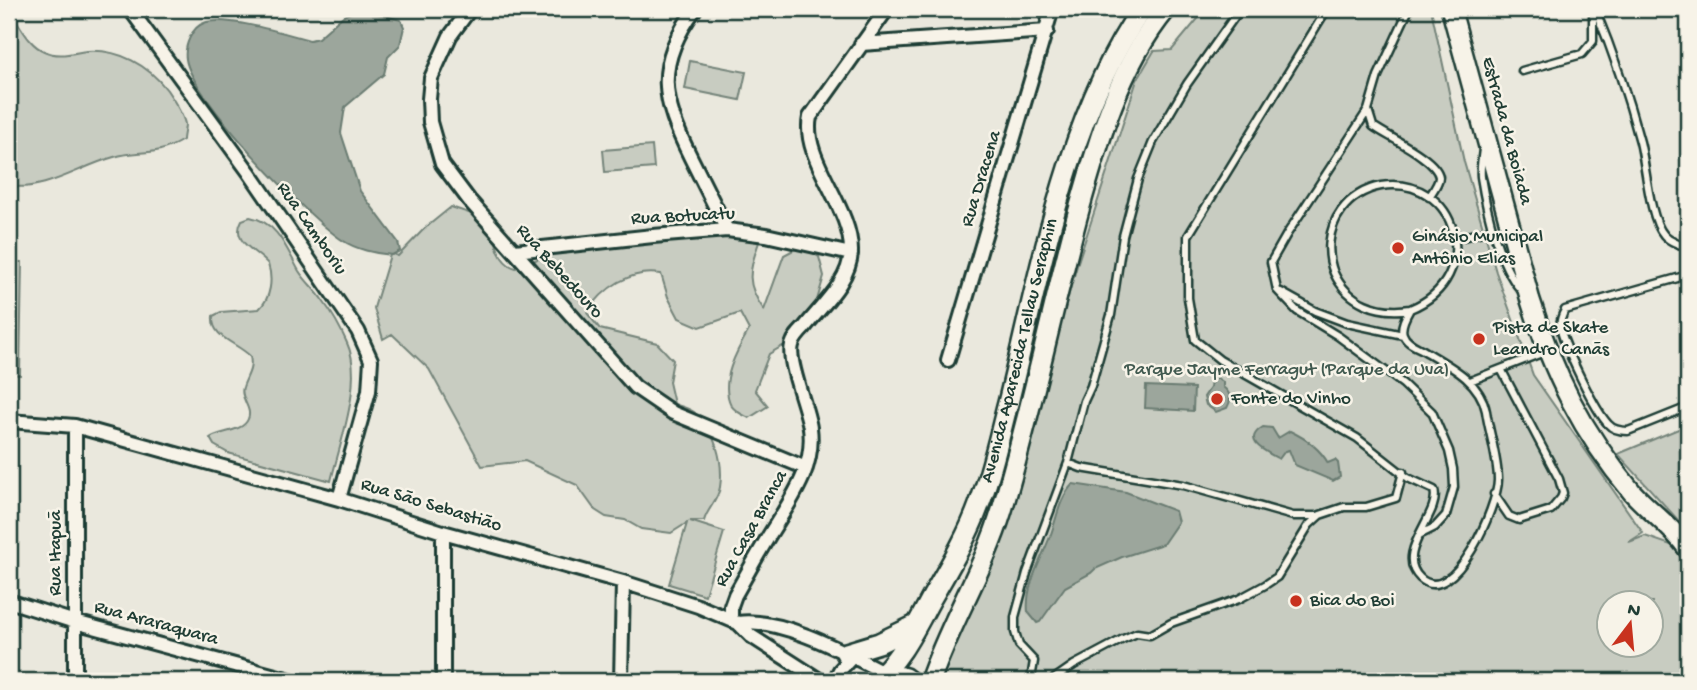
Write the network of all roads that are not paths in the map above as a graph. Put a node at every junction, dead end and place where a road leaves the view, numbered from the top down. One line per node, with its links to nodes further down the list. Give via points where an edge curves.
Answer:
1 (134, 9): 41 (street, Rua Camboriu, via 358,331 371,360 369,391)
2 (470, 9): 23 (street, Rua Bebedouro, via 450,36 431,78 430,122 442,164)
3 (695, 9): 20 (street, via 679,31 669,59 669,109)
4 (887, 9): 14 (street)
5 (1052, 9): 13 (street, Rua Dracena)
6 (1142, 9): 50 (main road, Avenida Aparecida Tellau Seraphin, via 1104,74 1078,138 979,506)
7 (1166, 9): 61 (main road, Avenida Aparecida Tellau Seraphin, via 1121,83 1097,148 1001,513)
8 (1240, 9): 37 (lane, via 1187,84 1153,142 1138,179 1111,314)
9 (1327, 9): 39 (lane, via 1188,236 1188,298 1195,340 1220,360 1357,438)
10 (1409, 9): 16 (lane, via 1378,76)
11 (1451, 9): 17 (main road, Estrada da Boiada)
12 (1594, 9): 15 (lane, via 1593,40 1582,54); 22 (lane, via 1641,145 1653,211 1664,235)
13 (1047, 31): 14 (street); 31 (street, Rua Dracena)
14 (861, 44): 24 (street, via 810,117 807,129 849,235)
15 (1522, 71)
16 (1368, 110): 18 (lane, via 1373,126 1436,169 1439,176); 26 (lane, via 1274,254 1271,262)
17 (1485, 134): 19 (lane, via 1480,174); 27 (main road, Estrada da Boiada)
18 (1429, 197): 21 (lane, via 1448,218); 28 (lane, via 1403,186 1375,187 1352,199 1331,232 1330,258 1348,293 1383,310)
19 (1494, 229): 21 (lane); 27 (lane, via 1511,280)
20 (727, 230): 23 (street, Rua Botucatu); 24 (street, Rua Botucatu)
21 (1455, 239): 28 (lane, via 1455,259 1444,285)
22 (1688, 246)
23 (515, 251): 38 (street, Rua Bebedouro, via 635,387 673,413)
24 (851, 254): 38 (street, Rua Casa Branca, via 844,277 791,348 810,429)
25 (1688, 275): 34 (lane, via 1565,310 1560,329 1608,426 1628,431)
26 (1277, 290): 29 (lane, via 1347,323); 44 (lane, via 1297,311 1403,384 1432,412 1449,451 1454,487 1446,515)
27 (1530, 299): 30 (main road, Estrada da Boiada)
28 (1410, 309): 29 (lane)
29 (1403, 335): 33 (lane)
30 (1548, 351): 32 (lane); 45 (main road, Estrada da Boiada, via 1566,394 1599,450)
31 (948, 360)
32 (1501, 369): 33 (lane); 40 (lane, via 1563,493 1550,510 1519,520 1508,516)
33 (1470, 381): 40 (lane, via 1485,406 1499,481)
34 (1688, 407)
35 (9, 421): 36 (street, Rua São Sebastião)
36 (75, 426): 41 (street, Rua São Sebastião); 49 (street, Rua Itapuã)
37 (1068, 463): 42 (lane, via 1183,485 1293,516); 62 (lane, via 1015,617 1019,645 1034,661)
38 (806, 468): 48 (street, Rua Casa Branca, via 793,499 735,594 731,606)
39 (1403, 472): 42 (lane, via 1396,498); 44 (lane, via 1434,489 1436,495)
40 (1494, 494): 44 (lane, via 1482,532 1448,580 1431,583 1414,571 1412,553)
41 (339, 499): 43 (street, Rua São Sebastião)
42 (1320, 516): 63 (lane, via 1309,525 1277,577 1259,589 1150,635 1137,633 1123,639)
43 (443, 532): 46 (street, Rua São Sebastião); 56 (street)
44 (1421, 534)
45 (1688, 549)
46 (623, 582): 48 (street, Rua São Sebastião); 57 (street)
47 (9, 601): 49 (street, Rua Araraquara)
48 (734, 621): 51 (street, via 754,621); 58 (street, Rua São Sebastião)
49 (75, 622): 52 (street, Rua Araraquara); 54 (street, Rua Itapuã)
50 (917, 624): 51 (main road); 53 (main road, Avenida Aparecida Tellau Seraphin)
51 (850, 654): 53 (street); 59 (street)
52 (257, 676): 55 (street, Rua Araraquara)
53 (880, 677): 60 (main road)
54 (75, 681)
55 (294, 681)
56 (443, 681)
57 (621, 681)
58 (821, 681)
59 (834, 681)
60 (909, 681)
61 (930, 681)
62 (1033, 681)
63 (1051, 681)

